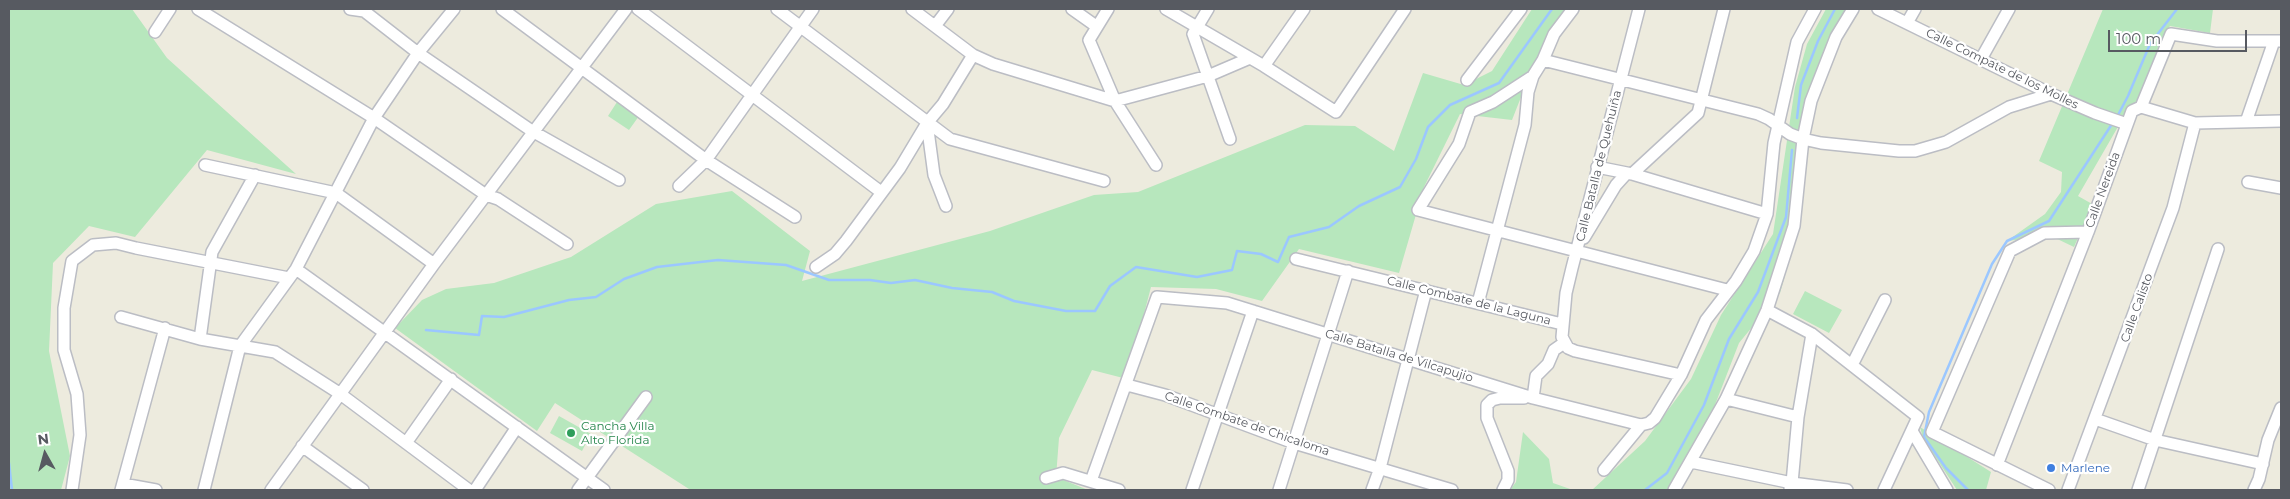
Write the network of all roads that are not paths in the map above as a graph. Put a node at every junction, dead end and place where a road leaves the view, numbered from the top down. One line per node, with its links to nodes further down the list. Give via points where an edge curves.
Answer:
1 (170, 9): 32 (street)
2 (198, 9): 50 (street)
3 (350, 9): 34 (street, via 364,11)
4 (454, 9): 34 (street)
5 (502, 9): 40 (street)
6 (626, 9): 40 (street)
7 (638, 9): 45 (street)
8 (777, 9): 28 (street)
9 (813, 9): 28 (street)
10 (912, 9): 29 (street)
11 (948, 9): 29 (street)
12 (1072, 9): 30 (street)
13 (1108, 9): 30 (street)
14 (1166, 9): 31 (street)
15 (1208, 9): 31 (street)
16 (1304, 9): 39 (street)
17 (1405, 9): 39 (street, via 1336,112)
18 (1521, 9): 43 (street)
19 (1573, 9): 38 (street, via 1554,34)
20 (1639, 9): 44 (street, Calle Batalla de Quehuiña)
21 (1724, 9): 48 (street)
22 (1815, 9): 56 (street, via 1797,42)
23 (1853, 9): 59 (street, via 1836,37 1811,101)
24 (1878, 9): 27 (street, Calle Compate de los Molles)
25 (1914, 9): 27 (street)
26 (2009, 9): 37 (street)
27 (1907, 23): 37 (street, Calle Compate de los Molles)
28 (800, 26): 45 (street); 53 (street)
29 (935, 26): 35 (street)
30 (1096, 26): 47 (street, via 1088,40)
31 (1196, 27): 36 (street); 41 (street, via 1193,34)
32 (155, 32)
33 (2278, 41): 49 (street, Calle Nereida, via 2217,41 2171,34); 52 (street)
34 (418, 52): 50 (street); 57 (street)
35 (973, 56): 47 (street); 53 (street)
36 (1250, 58): 39 (street); 41 (street)
37 (1981, 59): 46 (street, Calle Compate de los Molles)
38 (1543, 60): 42 (street); 44 (street)
39 (1264, 66)
40 (583, 68): 57 (street); 60 (street)
41 (1208, 76): 47 (street); 58 (street)
42 (1533, 76): 77 (street, via 1525,124); 77 (street, via 1493,102 1470,112 1458,144 1418,210)
43 (1467, 80)
44 (1621, 80): 48 (street); 63 (street, Calle Batalla de Quehuiña)
45 (752, 93): 60 (street); 71 (street)
46 (2052, 94): 55 (street, Calle Compate de los Molles); 59 (street, via 2009,107 1946,142 1915,151)
47 (1114, 100): 62 (street)
48 (1701, 101): 56 (street, via 1758,114); 64 (street, via 1698,113)
49 (2141, 107): 54 (street); 55 (street, Calle Nereida, via 2132,111)
50 (374, 118): 72 (street); 73 (street)
51 (2281, 121): 52 (street)
52 (2246, 122): 54 (street)
53 (927, 123): 67 (street, via 950,139); 71 (street); 74 (street, via 934,175)
54 (2195, 123): 115 (street, Calle Calisto, via 2173,208)
55 (2127, 124): 78 (street, Calle Nereida)
56 (1778, 125): 59 (street); 75 (street)
57 (532, 131): 66 (street); 73 (street)
58 (1230, 139)
59 (1803, 139): 92 (street, via 1794,226)
60 (706, 160): 69 (street); 76 (street)
61 (205, 165): 65 (street)
62 (1156, 165)
63 (1598, 167): 64 (street); 81 (street, Calle Batalla de Quehuiña)
64 (1629, 174): 75 (street); 81 (street, via 1606,202)
65 (255, 175): 72 (street); 83 (street, via 212,252)
66 (619, 180)
67 (1104, 181)
68 (2248, 182): 70 (street)
69 (679, 186)
70 (2281, 188)
71 (881, 192): 85 (street, via 846,242)
72 (336, 193): 84 (street); 87 (street)
73 (486, 195): 79 (street, via 498,198); 84 (street)
74 (946, 206)
75 (1766, 214): 89 (street, via 1754,251)
76 (795, 216)
77 (1496, 230): 81 (street); 91 (street)
78 (2088, 232): 125 (street); 125 (street, Calle Nereida, via 2044,233 2010,251 1932,432)
79 (566, 244)
80 (2218, 250): 119 (street)
81 (1577, 251): 89 (street); 95 (street, Calle Batalla de Quehuiña)
82 (1296, 259): 86 (street, Calle Combate de la Laguna)
83 (210, 262): 87 (street); 100 (street); 133 (street, via 116,242 93,245 72,261 64,308 64,350 77,394 80,435)
84 (434, 264): 97 (street)
85 (816, 267)
86 (1348, 271): 88 (street, Calle Combate de la Laguna); 98 (street)
87 (293, 274): 97 (street); 102 (street)
88 (1426, 290): 91 (street, Calle Combate de la Laguna); 103 (street)
89 (1727, 290): 105 (street, via 1706,320)
90 (1885, 300): 104 (street)
91 (1478, 303): 95 (street, Calle Combate de la Laguna)
92 (1767, 310): 99 (street); 111 (street)
93 (1253, 311): 98 (street, Calle Batalla de Vilcapujio); 107 (street, Calle Batalla de Vilcapujio, via 1227,303 1157,297); 113 (street)
94 (121, 317): 96 (street)
95 (1562, 324): 101 (street, Calle Combate de la Laguna)
96 (165, 328): 100 (street); 131 (street)
97 (384, 331): 106 (street); 108 (street)
98 (1328, 334): 103 (street, Calle Batalla de Vilcapujio); 121 (street)
99 (1812, 334): 104 (street); 114 (street)
100 (200, 339): 102 (street)
101 (1564, 343): 105 (street, via 1575,351); 110 (street, via 1554,350 1548,364 1536,376)
102 (240, 346): 108 (street, via 275,352); 135 (street)
103 (1408, 361): 110 (street, Calle Batalla de Vilcapujio); 126 (street)
104 (1852, 365): 118 (street, via 1918,417)
105 (1681, 375): 116 (street, via 1655,418)
106 (451, 379): 117 (street); 120 (street)
107 (1127, 384): 113 (street, Calle Combate de Chicaloma); 130 (street)
108 (339, 393): 120 (street); 122 (street)
109 (646, 396): 128 (street)
110 (1533, 398): 116 (street, Calle Batalla de Vilcapujio); 147 (street, via 1500,398 1487,405 1487,418 1508,472)
111 (1726, 399): 114 (street); 123 (street)
112 (2281, 408): 124 (street, via 2268,440)
113 (1218, 414): 121 (street, Calle Combate de Chicaloma); 143 (street)
114 (1798, 417): 132 (street)
115 (2095, 419): 119 (street); 153 (street, Calle Calisto)
116 (1640, 425): 127 (street)
117 (517, 427): 128 (street); 139 (street)
118 (1912, 431): 150 (street); 151 (street)
119 (2155, 440): 124 (street); 154 (street)
120 (406, 443): 138 (street)
121 (1294, 443): 126 (street, Calle Combate de Chicaloma); 144 (street)
122 (302, 446): 136 (street); 137 (street)
123 (1691, 462): 132 (street); 148 (street)
124 (2263, 464): 155 (street)
125 (1997, 465): 152 (street)
126 (1380, 468): 145 (street); 146 (street, Calle Combate de Chicaloma)
127 (1604, 470)
128 (587, 478): 140 (street); 141 (street)
129 (1046, 478): 130 (street, via 1063,473)
130 (1091, 481): 142 (street)
131 (122, 487): 134 (street)
132 (1790, 487): 149 (street)
133 (72, 490)
134 (156, 490)
135 (204, 490)
136 (271, 490)
137 (363, 490)
138 (469, 490)
139 (475, 490)
140 (578, 490)
141 (604, 490)
142 (1119, 490)
143 (1192, 490)
144 (1279, 490)
145 (1372, 490)
146 (1452, 490)
147 (1503, 490)
148 (1674, 490)
149 (1847, 490)
150 (1884, 490)
151 (1947, 490)
152 (2049, 490)
153 (2068, 490)
154 (2138, 490)
155 (2254, 490)

